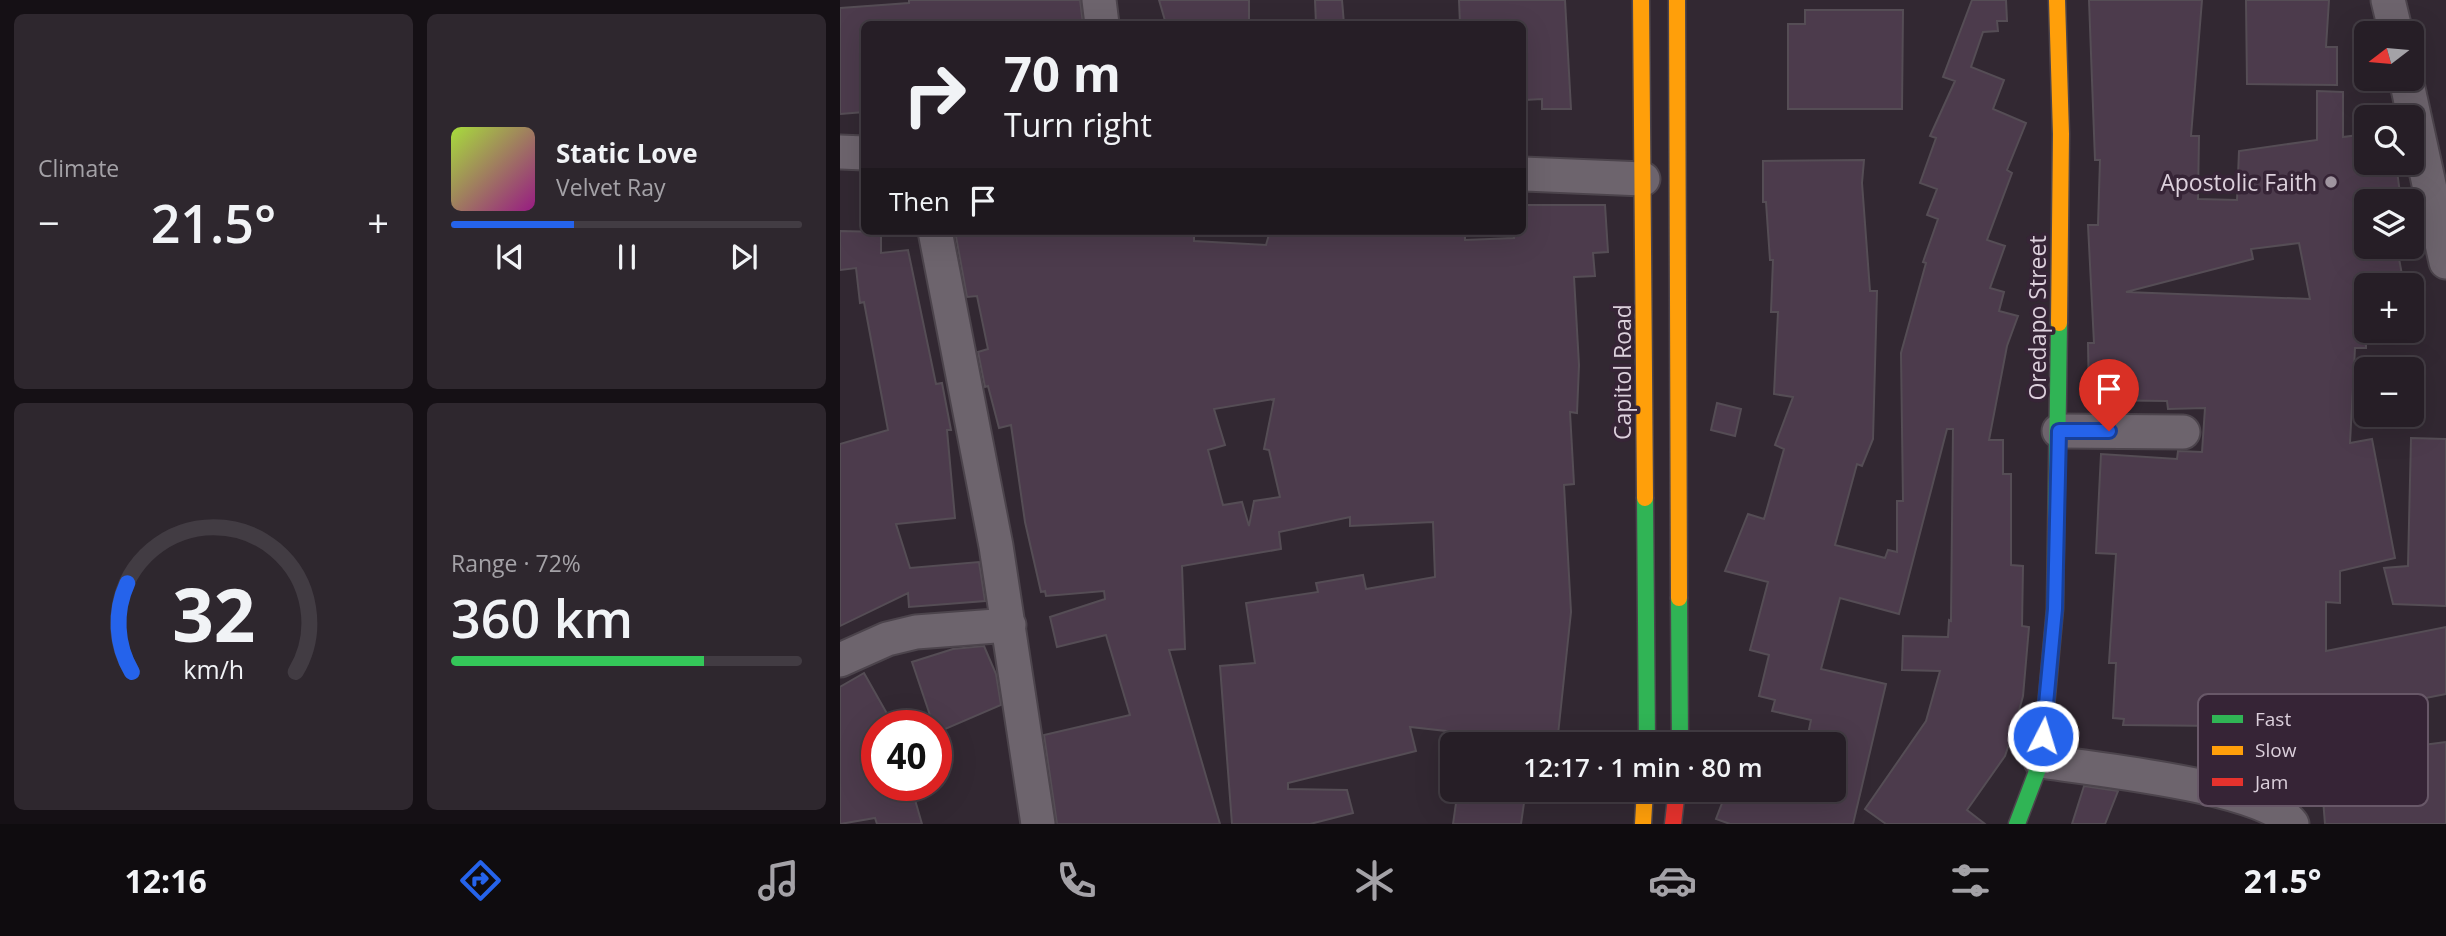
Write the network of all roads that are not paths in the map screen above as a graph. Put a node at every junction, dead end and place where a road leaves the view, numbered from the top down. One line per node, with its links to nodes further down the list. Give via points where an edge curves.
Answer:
1 (1099, 0): 6 (street)
2 (1641, 0): 12 (main road, Capitol Road)
3 (1677, 0): 20 (main road)
4 (2057, 0): 15 (main road, Oredapo Street)
5 (2388, 0): 7 (street)
6 (1102, 21)
7 (2393, 21)
8 (2409, 91): 14 (street)
9 (840, 152): 10 (street)
10 (861, 153)
11 (1526, 174): 12 (street)
12 (1643, 179): 19 (main road, Capitol Road)
13 (936, 235): 17 (street)
14 (2446, 262)
15 (2059, 431): 16 (street); 21 (main road, Oredapo Street, via 2055,609)
16 (2183, 432)
17 (1009, 625): 18 (street, via 916,632); 26 (street)
18 (840, 660)
19 (1647, 732)
20 (1681, 732)
21 (2041, 761): 22 (street); 29 (main road, Oredapo Street)
22 (2198, 787)
23 (1644, 802): 27 (main road)
24 (1675, 802): 28 (main road)
25 (2263, 806): 30 (street)
26 (1038, 824)
27 (1643, 824)
28 (1674, 824)
29 (2017, 824)
30 (2292, 824)

